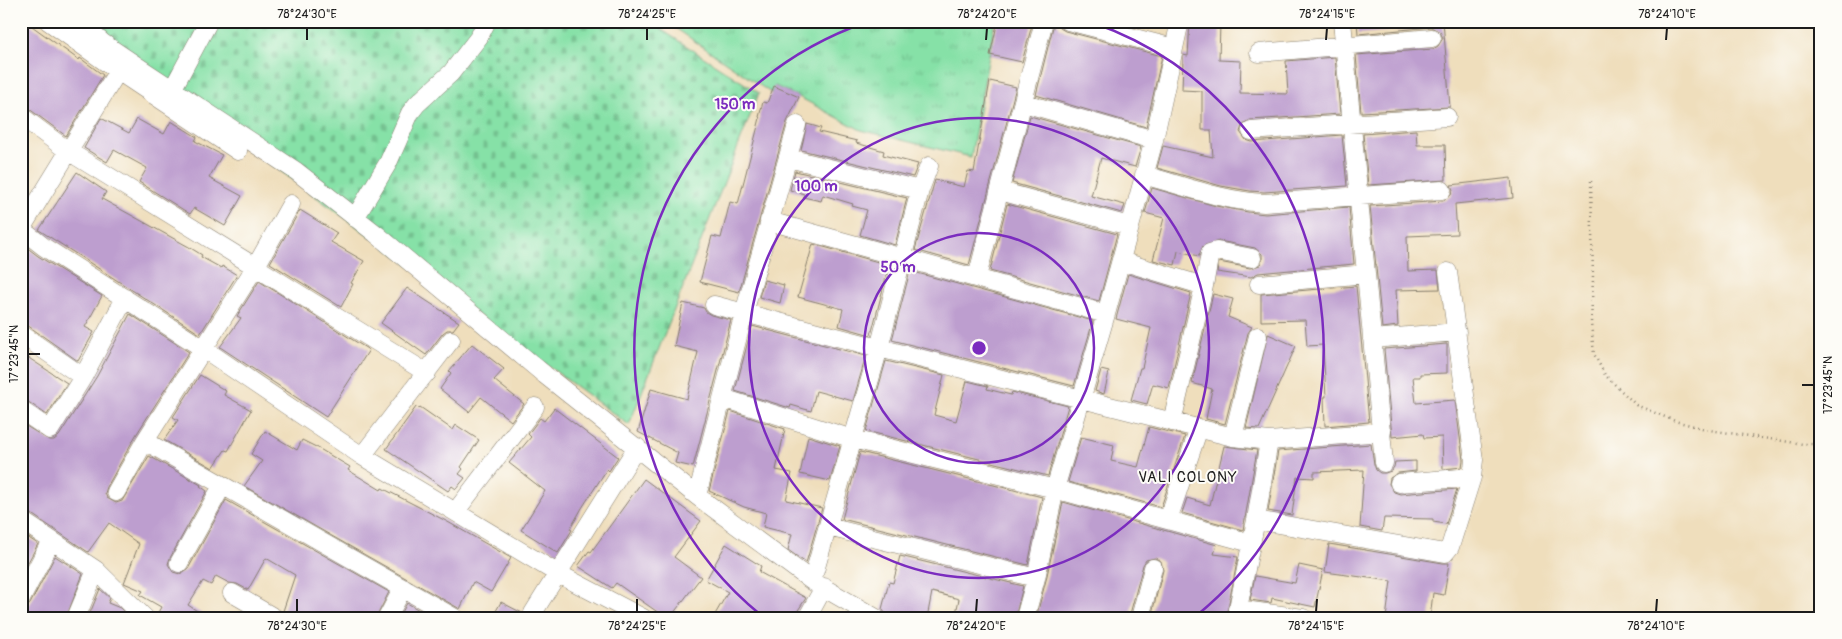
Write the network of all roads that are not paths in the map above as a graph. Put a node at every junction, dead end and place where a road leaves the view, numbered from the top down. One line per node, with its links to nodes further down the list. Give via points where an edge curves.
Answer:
1 (48, 21): 13 (street)
2 (78, 21): 14 (street, via 103,43)
3 (209, 21): 14 (street)
4 (487, 21): 32 (street, via 479,37 451,73 410,113 388,163)
5 (1044, 21): 15 (street)
6 (1180, 21): 11 (street)
7 (1342, 21): 10 (street)
8 (1078, 22): 11 (street)
9 (1432, 38): 10 (street)
10 (1344, 46): 12 (street); 18 (street)
11 (1174, 48): 21 (street)
12 (1258, 53)
13 (118, 71): 22 (street); 23 (street)
14 (172, 90): 32 (street, via 296,171)
15 (1024, 103): 21 (street); 29 (street)
16 (21, 116): 22 (street)
17 (1447, 117): 18 (street)
18 (1352, 123): 20 (street); 30 (street)
19 (797, 125): 24 (street)
20 (1251, 131)
21 (1154, 140): 26 (street)
22 (68, 151): 35 (street); 39 (street)
23 (238, 151)
24 (788, 158): 27 (street); 33 (street)
25 (929, 166): 27 (street)
26 (1144, 174): 30 (street, via 1249,203); 34 (street)
27 (920, 190): 36 (street)
28 (1442, 190): 30 (street)
29 (1000, 191): 34 (street); 42 (street)
30 (1359, 196): 41 (street)
31 (291, 204): 39 (street)
32 (355, 218): 69 (street)
33 (769, 221): 36 (street); 47 (street)
34 (1130, 226): 38 (street)
35 (21, 229): 45 (street)
36 (902, 257): 42 (street); 54 (street)
37 (1252, 258): 44 (street, via 1217,251 1210,253)
38 (1121, 261): 44 (street); 48 (street)
39 (256, 266): 55 (street); 56 (street)
40 (1448, 272): 49 (street)
41 (1366, 274): 43 (street); 52 (street)
42 (977, 277): 48 (street)
43 (1259, 284)
44 (1204, 286): 62 (street)
45 (125, 298): 55 (street); 57 (street)
46 (714, 305): 47 (street)
47 (744, 313): 54 (street); 58 (street)
48 (1106, 314): 59 (street)
49 (1457, 332): 52 (street); 72 (street, via 1474,460)
50 (21, 334): 57 (street)
51 (1258, 336): 65 (street)
52 (1372, 339): 64 (street)
53 (451, 340): 56 (street)
54 (879, 348): 59 (street); 66 (street)
55 (204, 349): 68 (street); 70 (street)
56 (427, 373): 70 (street)
57 (83, 377): 61 (street, via 50,430)
58 (723, 398): 66 (street); 77 (street)
59 (1082, 398): 62 (street); 75 (street)
60 (535, 407): 78 (street)
61 (21, 410)
62 (1172, 422): 63 (street)
63 (1199, 428): 65 (street); 80 (street)
64 (1382, 432): 67 (street); 71 (street)
65 (1233, 437): 67 (street)
66 (853, 439): 75 (street); 82 (street)
67 (1269, 440): 81 (street)
68 (145, 441): 74 (street); 76 (street)
69 (637, 447): 77 (street); 88 (street)
70 (362, 456): 78 (street)
71 (1384, 464)
72 (1472, 477): 73 (street); 81 (street, via 1450,547 1445,553)
73 (1399, 483)
74 (222, 486): 85 (street); 91 (street)
75 (1055, 489): 80 (street); 89 (street)
76 (116, 492)
77 (697, 496): 90 (street)
78 (456, 512): 88 (street)
79 (21, 520): 83 (street)
80 (1168, 520): 84 (street)
81 (1256, 520): 84 (street)
82 (828, 527): 89 (street); 90 (street)
83 (51, 541): 87 (street); 93 (street)
84 (1251, 544): 95 (street)
85 (179, 563)
86 (1153, 568): 105 (street)
87 (96, 570): 96 (street); 97 (street)
88 (557, 573): 94 (street); 101 (street)
89 (1036, 578): 104 (street)
90 (818, 584): 102 (street); 103 (street)
91 (403, 588): 99 (street); 100 (street)
92 (232, 593): 98 (street)
93 (21, 599)
94 (533, 612)
95 (1236, 613): 106 (street)
96 (76, 618)
97 (145, 618)
98 (275, 618)
99 (387, 618)
100 (455, 618)
101 (643, 618)
102 (807, 618)
103 (876, 618)
104 (1025, 618)
105 (1140, 618)
106 (1304, 618)

